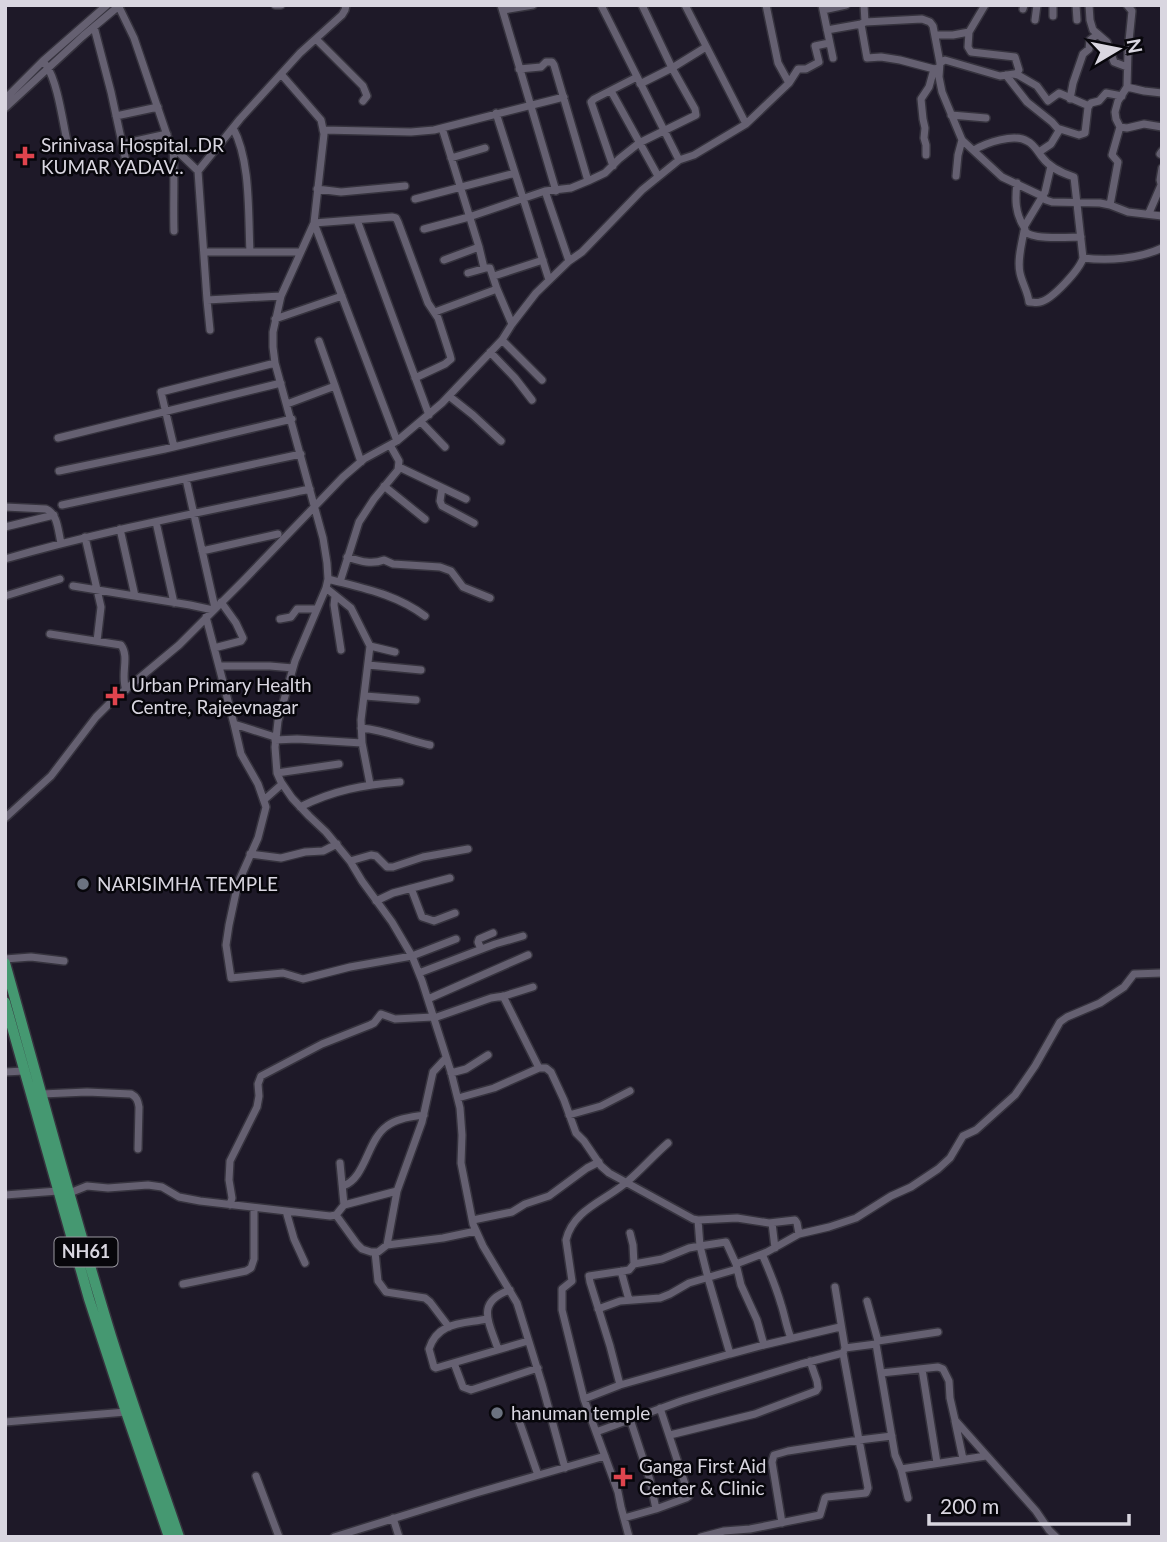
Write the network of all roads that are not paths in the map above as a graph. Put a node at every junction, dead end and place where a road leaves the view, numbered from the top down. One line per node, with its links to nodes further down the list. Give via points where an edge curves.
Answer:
1 (107, 5): 34 (street)
2 (275, 5): 3 (street)
3 (281, 5)
4 (346, 5): 30 (street, via 342,15)
5 (533, 5): 20 (street)
6 (601, 5): 42 (street)
7 (642, 5): 37 (street)
8 (685, 5): 32 (street)
9 (766, 5): 43 (street, via 778,63)
10 (846, 5): 19 (street)
11 (864, 5): 24 (street)
12 (985, 5): 27 (street)
13 (1037, 5): 22 (street)
14 (1053, 5): 21 (street)
15 (1076, 5): 23 (street)
16 (1089, 5): 28 (street, via 1093,30)
17 (1127, 5): 36 (street, via 1132,11)
18 (119, 6): 25 (street); 54 (street)
19 (822, 7): 26 (street)
20 (502, 8): 38 (street)
21 (1053, 16)
22 (1035, 20)
23 (1077, 20)
24 (863, 23): 26 (street); 29 (street, via 922,19 930,22); 35 (street, via 866,58)
25 (94, 27): 34 (street); 58 (street)
26 (827, 30): 31 (street)
27 (969, 32): 29 (street); 40 (street, via 971,52 1015,57)
28 (1098, 34): 36 (street, via 1107,42 1114,62); 50 (street, via 1083,54)
29 (936, 35): 35 (street)
30 (316, 39): 39 (street); 51 (street, via 363,86 367,96)
31 (829, 43): 33 (street); 43 (street, via 815,46 819,62 798,69)
32 (706, 47): 37 (street); 60 (street)
33 (833, 58)
34 (45, 64): 49 (street); 55 (street); 72 (street, via 55,86)
35 (938, 67): 41 (street, via 945,60); 57 (street); 77 (street, via 921,99)
36 (1127, 67): 44 (street)
37 (672, 68): 42 (street); 67 (street, via 697,113)
38 (519, 69): 48 (street, via 552,62); 52 (street)
39 (281, 74): 63 (street); 65 (street, via 321,120)
40 (1016, 74): 41 (street); 50 (street, via 1037,86 1048,101 1059,93)
41 (1006, 75): 66 (street, via 1027,102)
42 (638, 80): 45 (street); 67 (street)
43 (789, 83): 60 (street)
44 (1127, 87): 46 (street); 47 (street)
45 (611, 91): 70 (street); 81 (street, via 591,102)
46 (1162, 93)
47 (1122, 96): 53 (street, via 1105,93); 61 (street, via 1115,112)
48 (564, 97): 52 (street); 88 (street)
49 (5, 99)
50 (1070, 99): 53 (street)
51 (363, 101)
52 (530, 106): 56 (street); 95 (street)
53 (1089, 106): 66 (street, via 1085,133)
54 (158, 107): 58 (street); 68 (street)
55 (5, 108)
56 (496, 113): 64 (street); 85 (street)
57 (951, 115): 59 (street); 69 (street)
58 (116, 116): 71 (street)
59 (986, 118)
60 (746, 124): 79 (street)
61 (1120, 127): 62 (street); 100 (street, via 1112,154 1118,162)
62 (1162, 127)
63 (233, 128): 84 (street); 113 (street, via 245,169)
64 (442, 128): 65 (street); 78 (street)
65 (323, 130): 93 (street)
66 (1059, 130): 76 (street)
67 (664, 131): 70 (street); 79 (street)
68 (167, 134): 71 (street); 73 (street)
69 (962, 139): 75 (street); 87 (street)
70 (639, 143): 81 (street); 86 (street)
71 (122, 144): 80 (street)
72 (68, 146)
73 (173, 147): 84 (street); 108 (street)
74 (485, 148): 78 (street)
75 (974, 150): 76 (street, via 988,142 1021,139); 89 (street, via 999,174)
76 (1039, 152): 82 (street)
77 (926, 155)
78 (451, 158): 92 (street)
79 (679, 160): 86 (street)
80 (127, 166)
81 (613, 166): 88 (street)
82 (1051, 166): 96 (street); 99 (street, via 1074,177)
83 (1162, 168): 90 (street)
84 (198, 171): 112 (street)
85 (515, 173): 92 (street); 97 (street)
86 (658, 176): 118 (street)
87 (956, 176)
88 (588, 181): 95 (street)
89 (1017, 183): 96 (street); 107 (street, via 1017,209)
90 (1161, 183): 101 (street)
91 (405, 187): 93 (street, via 341,192)
92 (460, 188): 98 (street); 103 (street)
93 (317, 189): 105 (street)
94 (545, 191): 95 (street); 97 (street); 118 (street)
95 (556, 191)
96 (1042, 197): 99 (street); 107 (street)
97 (523, 199): 103 (street); 117 (street)
98 (415, 200)
99 (1077, 203): 100 (street); 109 (street)
100 (1110, 205): 101 (street)
101 (1149, 214): 102 (street)
102 (1162, 216)
103 (469, 217): 106 (street); 110 (street)
104 (357, 220): 105 (street); 127 (street, via 396,218); 135 (street)
105 (314, 223): 114 (street); 125 (street)
106 (424, 229)
107 (1024, 229): 109 (street, via 1029,235 1043,237); 115 (street, via 1020,270 1030,303 1048,299 1081,266)
108 (174, 231)
109 (1081, 237): 115 (street)
110 (479, 247): 116 (street); 119 (street)
111 (1162, 248): 115 (street, via 1104,261)
112 (204, 252): 113 (street); 126 (street)
113 (250, 252): 114 (street)
114 (300, 252): 124 (street)
115 (1083, 258)
116 (444, 260)
117 (543, 260): 121 (street); 122 (street)
118 (569, 261): 122 (street)
119 (484, 268): 120 (street); 121 (street, via 490,268)
120 (468, 273)
121 (494, 276): 123 (street)
122 (549, 280): 129 (street)
123 (497, 289): 127 (street); 129 (street)
124 (281, 296): 126 (street); 128 (street)
125 (342, 296): 128 (street); 148 (street)
126 (207, 300): 130 (street)
127 (435, 312): 135 (street, via 451,359)
128 (275, 319): 134 (street)
129 (512, 324): 131 (street)
130 (210, 330)
131 (502, 340): 133 (street); 136 (street)
132 (319, 341): 138 (street)
133 (490, 352): 139 (street); 140 (street)
134 (275, 363): 137 (street); 142 (street, via 162,391)
135 (415, 377): 143 (street)
136 (542, 380)
137 (281, 383): 141 (street); 142 (street)
138 (335, 386): 141 (street); 152 (street)
139 (449, 396): 143 (street); 147 (street)
140 (532, 400)
141 (287, 404): 144 (street)
142 (166, 411): 146 (street); 149 (street)
143 (429, 415): 145 (street)
144 (292, 419): 149 (street); 151 (street)
145 (421, 422): 148 (street); 150 (street)
146 (58, 438)
147 (501, 441)
148 (393, 443): 152 (street); 153 (street)
149 (174, 447): 154 (street)
150 (445, 447)
151 (301, 454): 155 (street); 158 (street)
152 (361, 462): 161 (street)
153 (399, 467): 156 (street); 157 (street)
154 (59, 471)
155 (186, 479): 160 (street); 163 (street)
156 (384, 486): 165 (street); 174 (street, via 359,522)
157 (442, 488): 159 (street); 167 (street, via 442,506)
158 (310, 489): 161 (street); 163 (street)
159 (466, 499)
160 (62, 505)
161 (314, 506): 177 (street); 186 (street)
162 (5, 508): 164 (street, via 46,509)
163 (194, 514): 166 (street); 173 (street)
164 (54, 515): 168 (street); 172 (street)
165 (425, 519)
166 (156, 522): 169 (street); 187 (street)
167 (474, 523)
168 (5, 527)
169 (120, 529): 171 (street); 183 (street)
170 (278, 534): 173 (street)
171 (85, 537): 172 (street); 181 (street)
172 (61, 543): 175 (street)
173 (201, 551): 188 (street)
174 (347, 557): 178 (street); 185 (street, via 365,563 384,560 440,567 451,571 463,587)
175 (5, 559)
176 (60, 579): 182 (street)
177 (328, 579): 178 (street); 180 (street)
178 (340, 582): 190 (street, via 396,599)
179 (73, 586): 181 (street)
180 (326, 588): 184 (street); 189 (street)
181 (96, 590): 183 (street); 194 (street, via 101,612)
182 (5, 596)
183 (135, 596): 187 (street)
184 (335, 596): 195 (street, via 351,608); 197 (street)
185 (490, 598)
186 (221, 602): 188 (street); 196 (street, via 243,638)
187 (174, 603): 188 (street)
188 (214, 609): 191 (street)
189 (317, 609): 192 (street, via 297,609 291,617); 201 (street)
190 (425, 616)
191 (206, 617): 196 (street); 203 (street)
192 (280, 619)
193 (50, 634): 194 (street)
194 (97, 641): 203 (street, via 125,648)
195 (370, 646): 198 (street); 199 (street)
196 (214, 648): 200 (street)
197 (341, 650)
198 (395, 652)
199 (368, 665): 202 (street); 204 (street)
200 (219, 666): 201 (street); 206 (street)
201 (293, 668): 208 (street)
202 (421, 670)
203 (125, 690): 218 (street, via 96,717 51,776)
204 (365, 696): 205 (street); 207 (street)
205 (416, 700)
206 (234, 724): 208 (street); 216 (street, via 241,754)
207 (361, 728): 209 (street); 210 (street)
208 (275, 738): 209 (street); 212 (street)
209 (362, 743): 215 (street)
210 (430, 745)
211 (339, 764): 212 (street)
212 (277, 773): 214 (street)
213 (400, 782): 215 (street)
214 (282, 784): 216 (street); 217 (street)
215 (370, 785): 217 (street, via 332,793)
216 (264, 800): 221 (street, via 262,826)
217 (300, 807): 219 (street)
218 (5, 818)
219 (337, 844): 221 (street, via 281,858); 222 (street)
220 (468, 849): 222 (street, via 393,867 373,855)
221 (250, 854): 232 (street, via 238,883 226,945 232,978 283,973 303,979)
222 (350, 861): 225 (street)
223 (450, 878): 224 (street)
224 (411, 888): 225 (street); 226 (street, via 422,918 433,921)
225 (376, 901): 232 (street)
226 (454, 913)
227 (493, 933): 230 (street, via 479,939)
228 (523, 936): 230 (street)
229 (456, 939): 232 (street)
230 (481, 949): 235 (street)
231 (528, 955): 239 (street)
232 (412, 956): 235 (street)
233 (5, 961): 234 (street, via 31,957); 249 (highway, NH61)
234 (64, 961)
235 (419, 973): 239 (street)
236 (1162, 973): 272 (street, via 1134,974 1100,1003 1060,1022 1015,1095 963,1136 938,1169 856,1218)
237 (533, 987): 238 (street)
238 (503, 996): 241 (street); 244 (street)
239 (428, 999): 241 (street)
240 (5, 1002): 245 (highway, NH61)
241 (434, 1017): 243 (street); 262 (street, via 395,1019 381,1014 374,1023 261,1076 257,1107 230,1161)
242 (488, 1055): 247 (street)
243 (446, 1058): 247 (street); 251 (street, via 433,1072)
244 (539, 1068): 250 (street); 252 (street, via 551,1072)
245 (24, 1071): 246 (street); 260 (highway, NH61)
246 (5, 1072)
247 (451, 1073): 250 (street)
248 (630, 1091): 252 (street)
249 (41, 1094): 254 (street, via 131,1094 139,1107); 260 (highway, NH61)
250 (458, 1098): 267 (street, via 461,1163)
251 (424, 1115): 258 (street, via 386,1127 359,1172); 259 (street)
252 (569, 1115): 255 (street, via 576,1133)
253 (668, 1143): 257 (street)
254 (138, 1149)
255 (599, 1162): 257 (street); 267 (street, via 549,1196 512,1212)
256 (340, 1163): 258 (street)
257 (626, 1183): 268 (street); 306 (street, via 580,1216 566,1240 572,1281 562,1289 562,1310)
258 (342, 1186): 263 (street)
259 (397, 1191): 263 (street); 273 (street)
260 (62, 1193): 261 (street); 262 (street, via 94,1185 156,1186 186,1199); 308 (highway, NH61); 332 (highway, NH61)
261 (5, 1195)
262 (230, 1205): 264 (street)
263 (344, 1205): 266 (street)
264 (254, 1208): 265 (street); 283 (street, via 251,1268)
265 (286, 1211): 266 (street); 278 (street)
266 (337, 1215): 276 (street, via 362,1249)
267 (472, 1220): 270 (street)
268 (698, 1220): 269 (street, via 737,1218); 274 (street)
269 (772, 1223): 272 (street, via 795,1220); 275 (street)
270 (476, 1231): 273 (street); 285 (street)
271 (630, 1234): 279 (street)
272 (799, 1234): 275 (street)
273 (387, 1245): 276 (street)
274 (700, 1246): 279 (street); 280 (street, via 726,1242); 282 (street)
275 (775, 1248): 277 (street)
276 (375, 1252): 290 (street, via 378,1281 386,1292 425,1298)
277 (762, 1254): 280 (street); 293 (street)
278 (305, 1264)
279 (634, 1264): 281 (street)
280 (736, 1267): 282 (street); 296 (street)
281 (621, 1271): 286 (street); 288 (street, via 589,1276)
282 (708, 1278): 286 (street, via 660,1298); 299 (street)
283 (183, 1283)
284 (835, 1287): 291 (street)
285 (510, 1290): 289 (street, via 494,1297); 294 (street)
286 (629, 1300): 288 (street)
287 (867, 1301): 295 (street)
288 (598, 1309): 305 (street)
289 (487, 1319): 290 (street); 297 (street)
290 (449, 1326): 301 (street, via 438,1331 429,1349 434,1367)
291 (840, 1327): 293 (street); 298 (street)
292 (938, 1332): 295 (street)
293 (792, 1338): 296 (street)
294 (528, 1341): 297 (street); 302 (street)
295 (877, 1343): 298 (street); 304 (street)
296 (764, 1345): 299 (street)
297 (498, 1349): 301 (street)
298 (844, 1350): 300 (street); 316 (street)
299 (730, 1354): 305 (street)
300 (810, 1361): 307 (street); 314 (street, via 818,1385 815,1392 755,1414)
301 (454, 1363): 302 (street, via 463,1387 471,1390)
302 (537, 1368): 321 (street)
303 (922, 1368): 304 (street); 311 (street, via 938,1367 945,1372); 320 (street)
304 (881, 1373): 315 (street)
305 (620, 1385): 306 (street)
306 (584, 1399): 313 (street)
307 (660, 1408): 310 (street); 314 (street)
308 (125, 1412): 312 (street); 331 (highway, NH61)
309 (516, 1412): 323 (street)
310 (630, 1419): 313 (street); 326 (street)
311 (955, 1420): 318 (street); 319 (street)
312 (5, 1422)
313 (596, 1433): 317 (street)
314 (670, 1435): 326 (street, via 689,1496)
315 (892, 1436): 316 (street); 322 (street)
316 (859, 1440): 329 (street, via 866,1493 827,1497 820,1515); 329 (street, via 774,1455)
317 (605, 1456): 321 (street); 328 (street)
318 (986, 1456): 319 (street); 338 (street)
319 (963, 1459): 320 (street)
320 (937, 1463): 322 (street)
321 (565, 1468): 323 (street)
322 (901, 1469): 325 (street)
323 (538, 1475): 327 (street)
324 (256, 1476): 333 (street)
325 (908, 1498)
326 (656, 1509): 328 (street)
327 (393, 1518): 334 (street); 335 (street)
328 (624, 1518): 336 (street)
329 (782, 1523): 330 (street)
330 (710, 1535): 337 (street)
331 (169, 1537)
332 (179, 1537)
333 (279, 1537)
334 (334, 1537)
335 (399, 1537)
336 (629, 1537)
337 (701, 1537)
338 (1056, 1537)

